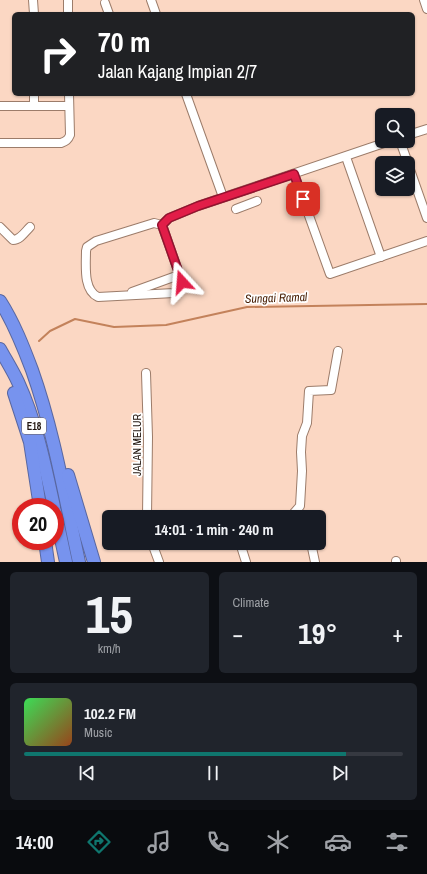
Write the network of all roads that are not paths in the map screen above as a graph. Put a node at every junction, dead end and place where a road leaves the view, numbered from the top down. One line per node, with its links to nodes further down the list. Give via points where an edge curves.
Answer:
1 (34, 0): 7 (street)
2 (68, 0): 8 (street)
3 (151, 0): 10 (street)
4 (424, 0): 6 (street)
5 (105, 3): 9 (street)
6 (427, 9)
7 (34, 12)
8 (68, 12)
9 (108, 12)
10 (155, 12)
11 (34, 96): 15 (street)
12 (69, 96): 16 (street)
13 (187, 96): 25 (street)
14 (0, 106): 15 (street)
15 (34, 106): 16 (street)
16 (69, 106): 19 (street, via 70,135 65,141)
17 (427, 128): 18 (street)
18 (415, 132)
19 (0, 143)
20 (375, 146): 21 (street)
21 (346, 157): 22 (street); 34 (street)
22 (294, 174): 24 (street); 34 (street, via 330,274)
23 (415, 183): 29 (street)
24 (242, 191): 25 (street); 27 (street)
25 (224, 197): 30 (street, via 169,218)
26 (257, 201): 27 (street)
27 (247, 205): 28 (street)
28 (236, 209)
29 (427, 218)
30 (162, 225): 35 (street); 36 (street, via 148,224 96,241 87,247 90,292 98,297)
31 (0, 227): 32 (street, via 13,240)
32 (30, 227)
33 (427, 241): 34 (street)
34 (381, 257)
35 (179, 275): 36 (street); 36 (street, via 182,286 174,292)
36 (124, 296)
37 (0, 301): 42 (highway, E18, via 23,345 42,397)
38 (0, 349): 44 (highway, E18, via 18,382 32,418)
39 (338, 352): 46 (street, via 331,390 309,391 307,423 302,436 300,506)
40 (0, 359): 43 (highway, via 13,389 30,442)
41 (146, 373): 45 (street, JALAN MELUR)
42 (56, 456): 52 (highway, via 67,472); 55 (highway, E18)
43 (39, 498)
44 (52, 498)
45 (147, 510)
46 (296, 510)
47 (46, 550): 53 (highway)
48 (63, 550): 54 (highway)
49 (155, 550): 56 (street)
50 (242, 550): 57 (street)
51 (312, 550): 58 (street)
52 (93, 559)
53 (48, 562)
54 (66, 562)
55 (79, 562)
56 (159, 562)
57 (246, 562)
58 (315, 562)

